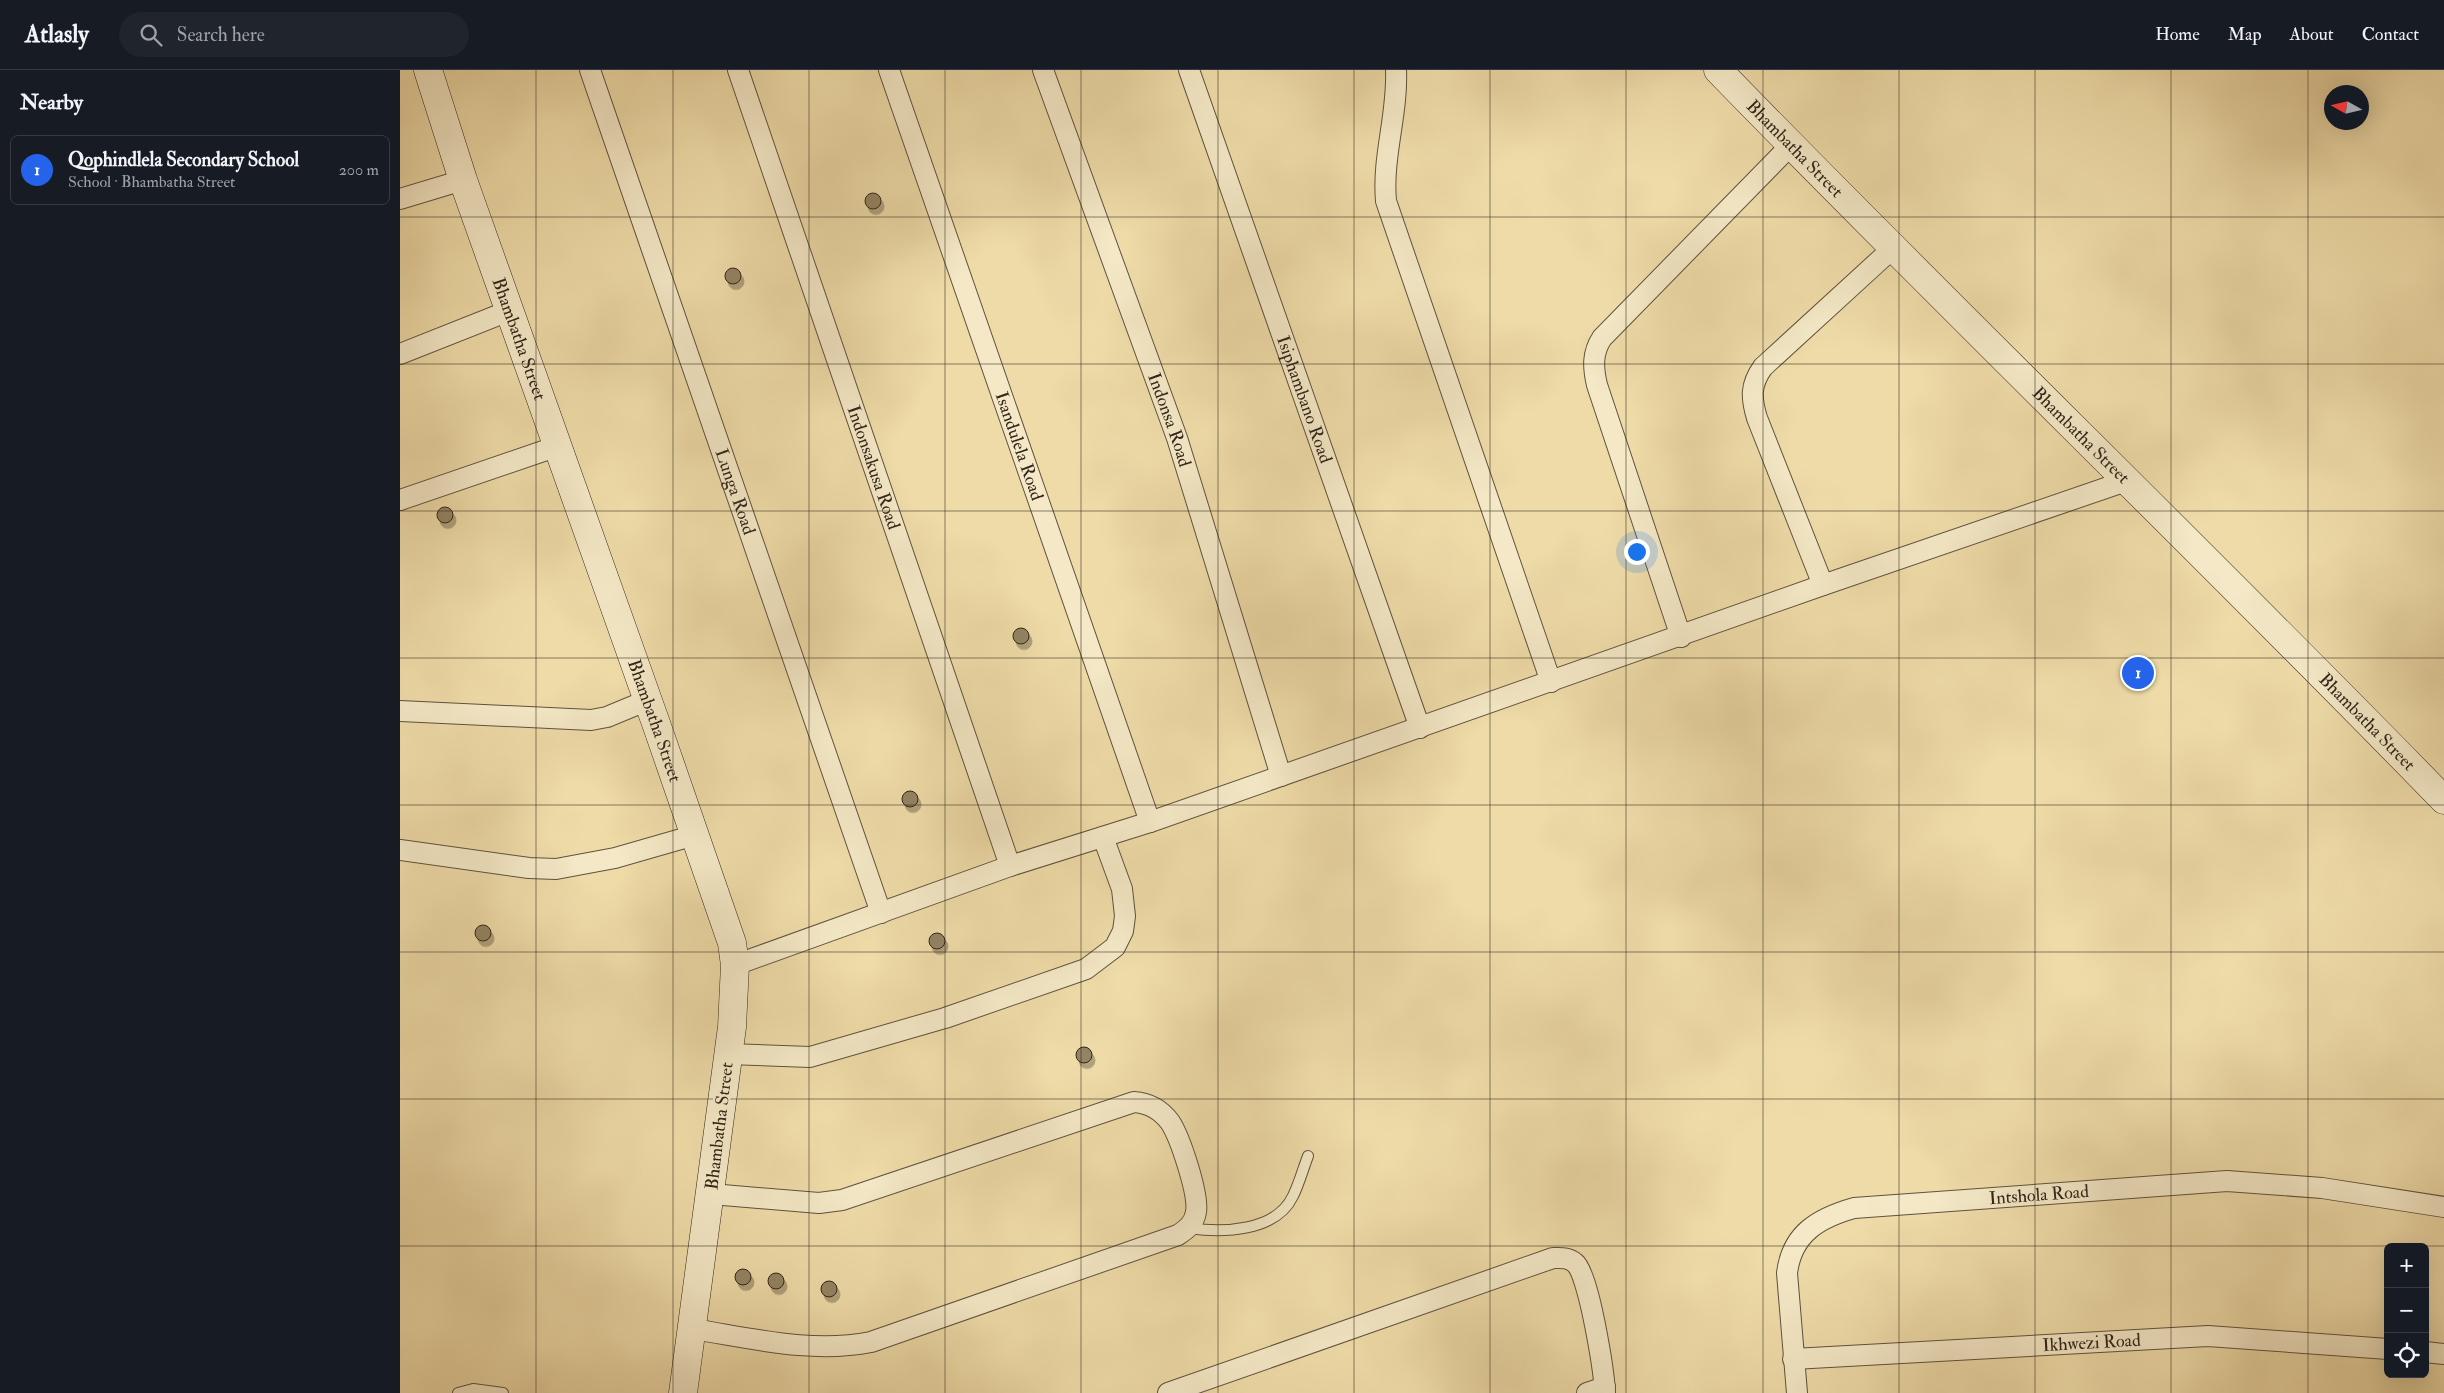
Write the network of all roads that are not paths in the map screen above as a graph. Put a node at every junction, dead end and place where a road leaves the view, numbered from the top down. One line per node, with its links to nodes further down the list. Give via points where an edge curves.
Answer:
1 (428, 70): 10 (street, Bhambatha Street)
2 (590, 70): 31 (street, Lunga Road)
3 (738, 70): 30 (street, Indonsakusa Road)
4 (889, 70): 26 (street, Isandulela Road)
5 (1043, 70): 24 (street, Indonsa Road, via 1177,438)
6 (1189, 70): 23 (street, Isiphambano Road)
7 (1396, 70): 20 (street, via 1386,164 1386,201)
8 (1718, 70): 9 (street, Bhambatha Street)
9 (1791, 145): 12 (street, Bhambatha Street); 19 (street, via 1602,338 1594,355 1597,385)
10 (463, 180): 11 (street); 13 (street, Bhambatha Street)
11 (400, 199)
12 (1893, 248): 16 (street, Bhambatha Street); 18 (street, via 1763,367 1756,376 1751,393 1762,431)
13 (511, 310): 14 (street); 15 (street, Bhambatha Street)
14 (400, 354)
15 (558, 446): 17 (street); 21 (street, Bhambatha Street)
16 (2129, 480): 18 (street); 25 (street, Bhambatha Street)
17 (400, 500)
18 (1823, 585): 19 (street)
19 (1681, 637): 20 (street)
20 (1551, 682): 23 (street)
21 (648, 700): 22 (street, via 591,720); 27 (street, Bhambatha Street)
22 (400, 711)
23 (1420, 728): 24 (street)
24 (1281, 776): 26 (street)
25 (2444, 800)
26 (1150, 822): 28 (street)
27 (695, 835): 29 (street, via 615,858 556,869); 32 (street, Bhambatha Street, via 732,943)
28 (1103, 837): 30 (street); 33 (street, via 1122,889 1125,916 1123,931 1114,947 1086,969 945,1018 810,1057)
29 (400, 850)
30 (1010, 866): 31 (street)
31 (881, 914): 32 (street)
32 (735, 965): 33 (street, Bhambatha Street)
33 (728, 1054): 35 (street, Bhambatha Street)
34 (1308, 1156): 37 (lane, via 1293,1197 1284,1210 1270,1219 1230,1232)
35 (711, 1194): 37 (street, via 819,1203 842,1200 1120,1106 1142,1102 1156,1109 1170,1123 1182,1152 1196,1203); 38 (street, Bhambatha Street)
36 (2444, 1207): 42 (street, Intshola Road, via 2322,1188 2227,1181 1854,1208 1815,1224 1803,1234 1789,1258 1787,1273)
37 (1189, 1228): 38 (street, via 1178,1236 871,1342 815,1347)
38 (692, 1328): 46 (street, Bhambatha Street)
39 (2384, 1349): 42 (street, Ikhwezi Road, via 2208,1336)
40 (2429, 1352): 41 (street)
41 (2444, 1354)
42 (1793, 1360): 48 (street, Intshola Road)
43 (1599, 1391): 47 (street, via 1590,1296 1576,1263 1553,1258)
44 (458, 1393): 45 (lane, via 473,1390)
45 (503, 1393)
46 (683, 1393)
47 (1168, 1393)
48 (1797, 1393)

